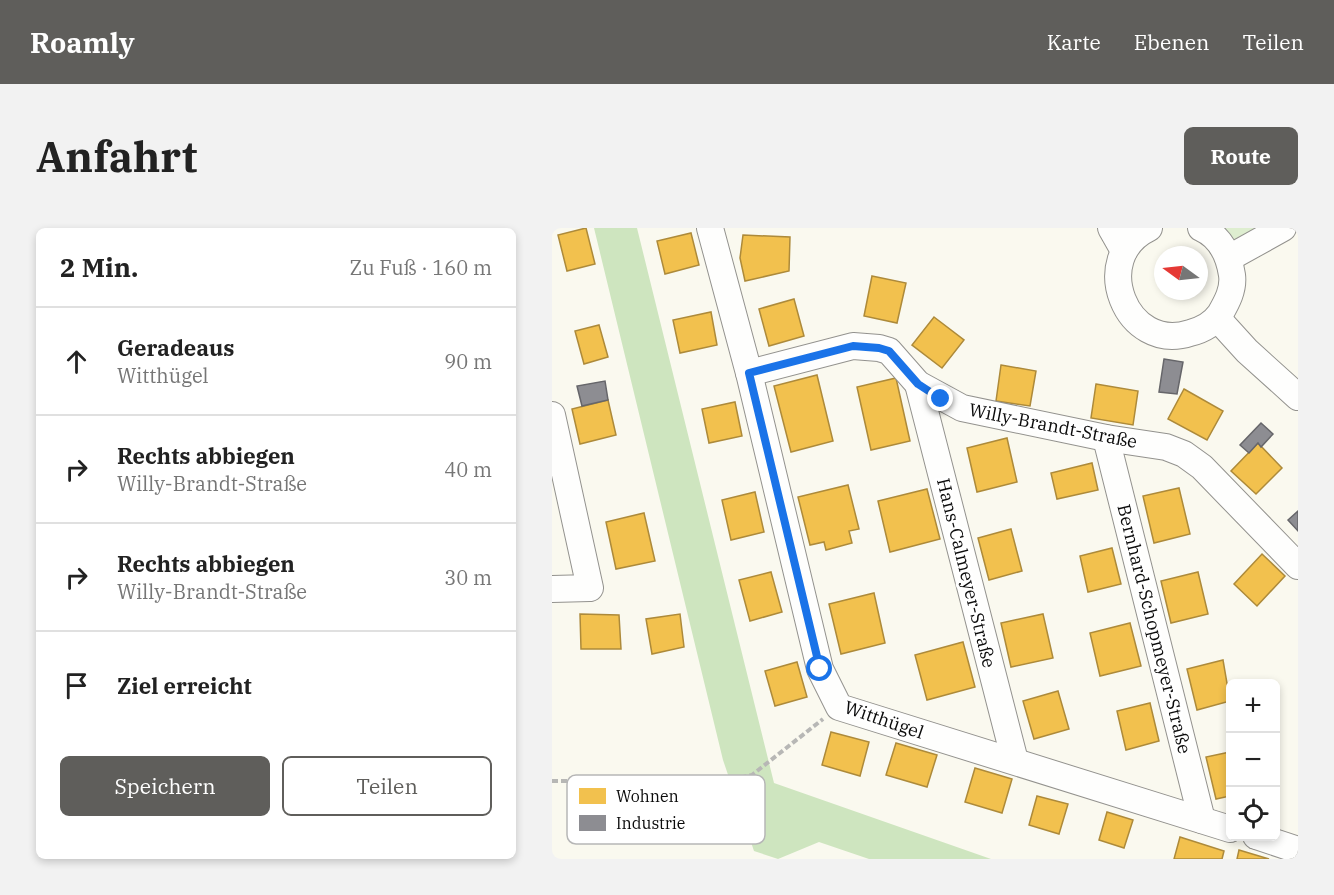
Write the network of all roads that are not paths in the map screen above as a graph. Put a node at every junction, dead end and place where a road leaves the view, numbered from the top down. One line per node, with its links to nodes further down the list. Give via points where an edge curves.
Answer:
1 (710, 228): 8 (street, Witthügel)
2 (1111, 228): 5 (street)
3 (1201, 228): 6 (street, via 1220,242)
4 (1283, 228): 6 (street)
5 (1136, 235): 7 (street, via 1117,271 1118,292 1129,314 1144,328 1163,335 1183,336)
6 (1229, 258): 7 (street, via 1233,279 1229,300)
7 (1210, 324): 10 (street, via 1248,351)
8 (749, 373): 9 (street, Willy-Brandt-Straße, via 865,346 889,351); 15 (street, Witthügel, via 820,669 838,707)
9 (918, 384): 12 (street, Willy-Brandt-Straße, via 971,411); 15 (street, Hans-Calmeyer-Straße)
10 (1298, 397)
11 (552, 415): 14 (street, via 590,588)
12 (1106, 438): 13 (street, Willy-Brandt-Straße, via 1166,447 1184,454 1202,467); 16 (street, Bernhard-Schopmeyer-Straße)
13 (1298, 566)
14 (552, 589)
15 (1015, 761): 16 (street, Witthügel)
16 (1202, 820): 17 (street, Witthügel)
17 (1226, 827)
18 (1269, 841): 19 (street)
19 (1298, 850)

